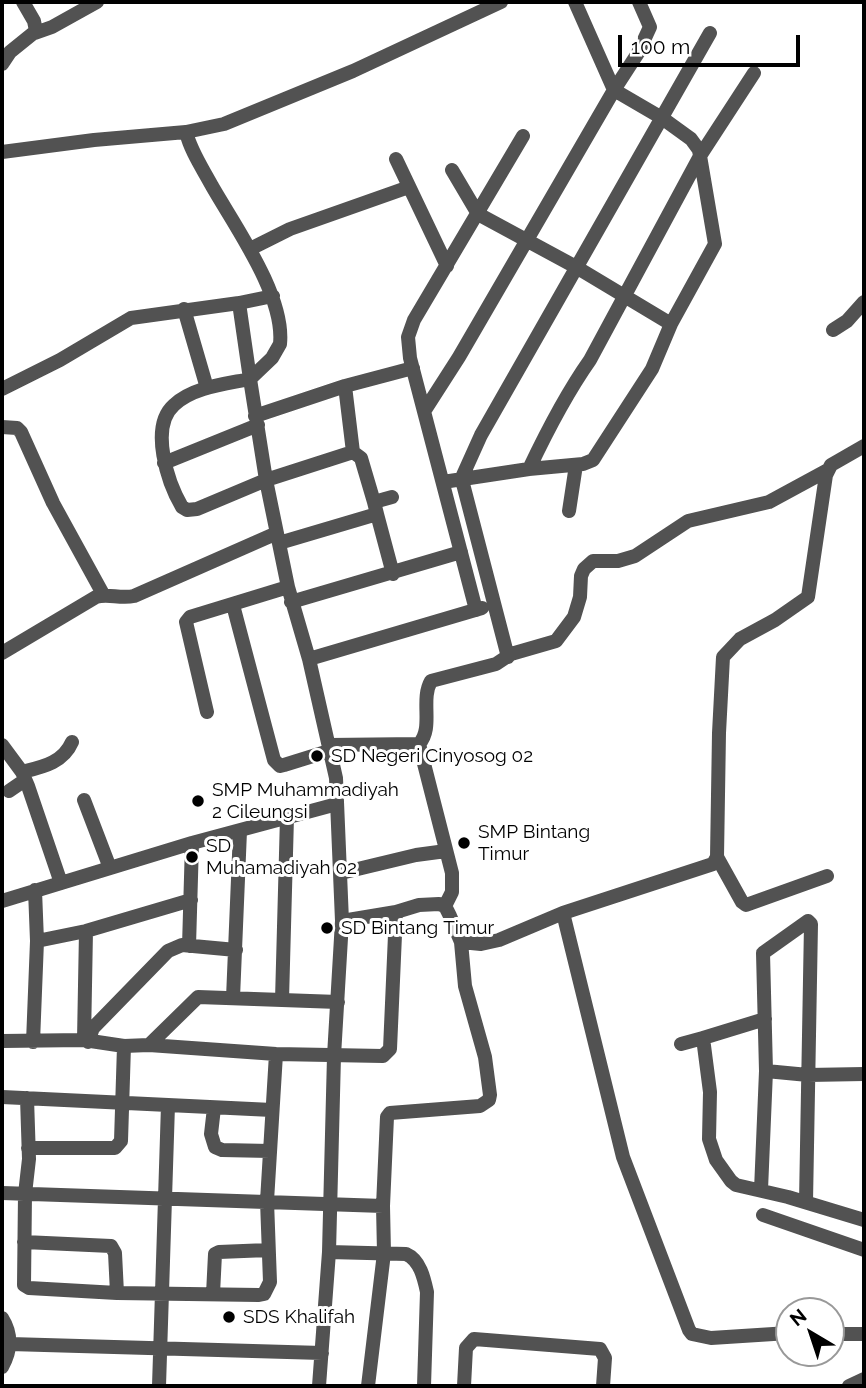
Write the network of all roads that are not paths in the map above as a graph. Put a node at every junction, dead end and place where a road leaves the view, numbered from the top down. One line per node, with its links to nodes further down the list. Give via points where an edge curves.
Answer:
1 (23, 2): 6 (street)
2 (97, 2): 6 (street)
3 (501, 2): 12 (street, via 238,119)
4 (576, 2): 10 (street)
5 (639, 2): 10 (street, via 649,30)
6 (35, 33): 8 (street)
7 (710, 33): 11 (street)
8 (2, 64)
9 (754, 73): 15 (street)
10 (614, 90): 11 (street); 20 (street)
11 (662, 118): 15 (street, via 691,139); 23 (street)
12 (187, 132): 14 (street); 21 (street, via 200,165)
13 (523, 135): 19 (street)
14 (2, 152)
15 (701, 156): 24 (street); 29 (street, via 715,244)
16 (396, 159): 18 (street)
17 (452, 170): 19 (street)
18 (409, 187): 21 (street, via 290,229); 22 (street)
19 (478, 214): 20 (street); 22 (street)
20 (526, 241): 23 (street); 36 (street)
21 (250, 249): 25 (street)
22 (447, 266): 31 (street, via 410,330)
23 (576, 267): 24 (street); 46 (street, via 474,448)
24 (625, 295): 29 (street); 43 (street)
25 (273, 296): 27 (street); 32 (street, via 280,344)
26 (864, 302): 30 (street)
27 (239, 303): 28 (street); 32 (street)
28 (184, 309): 34 (street); 35 (street, via 131,318)
29 (671, 324): 42 (street, via 652,369 593,460)
30 (833, 330)
31 (413, 368): 33 (street); 36 (street)
32 (250, 379): 34 (street); 37 (street)
33 (345, 386): 37 (street); 40 (street)
34 (207, 388): 41 (street, via 168,412)
35 (2, 389)
36 (425, 410): 47 (street)
37 (256, 420): 41 (street); 45 (street)
38 (2, 426): 55 (street, via 21,432 53,503)
39 (864, 446): 44 (street)
40 (354, 452): 45 (street); 49 (street, via 361,458)
41 (164, 463): 45 (street, via 178,500 187,510)
42 (576, 465): 43 (street); 50 (street)
43 (529, 468): 46 (street)
44 (828, 470): 61 (street, via 769,502 688,521 635,556 591,562 580,576 576,613 562,635); 76 (street, via 808,597 740,639 722,659)
45 (266, 480): 51 (street)
46 (462, 480): 47 (street); 57 (street)
47 (443, 482): 52 (street)
48 (392, 497): 49 (street)
49 (375, 508): 51 (street); 53 (street)
50 (569, 511)
51 (278, 538): 54 (street); 55 (street, via 134,596)
52 (461, 552): 53 (street); 59 (street)
53 (393, 574): 56 (street)
54 (288, 587): 56 (street); 58 (street)
55 (103, 594): 60 (street)
56 (291, 603): 62 (street)
57 (496, 604): 59 (street); 61 (street)
58 (233, 605): 63 (street, via 186,622); 67 (street, via 276,764)
59 (476, 610): 62 (street)
60 (2, 653)
61 (508, 657): 65 (street, via 431,681 425,735)
62 (309, 660): 67 (street)
63 (206, 712)
64 (72, 742): 68 (street, via 59,759)
65 (419, 744): 67 (street); 75 (street)
66 (2, 745): 68 (street)
67 (329, 748): 71 (street)
68 (24, 776): 69 (street); 80 (street)
69 (9, 791)
70 (84, 800): 77 (street)
71 (337, 804): 72 (street); 78 (street)
72 (287, 817): 73 (street); 94 (street)
73 (240, 831): 74 (street); 92 (street)
74 (192, 843): 77 (street); 82 (street)
75 (446, 851): 78 (street); 84 (street, via 453,886)
76 (717, 856): 79 (street, via 746,905); 86 (street, via 711,866)
77 (110, 868): 80 (street)
78 (341, 873): 87 (street)
79 (827, 876)
80 (61, 883): 81 (street)
81 (35, 890): 83 (street); 89 (street)
82 (191, 900): 88 (street); 91 (street)
83 (2, 901)
84 (444, 906): 85 (street, via 433,903); 90 (street)
85 (396, 912): 87 (street); 105 (street, via 390,1049 379,1057)
86 (563, 913): 90 (street, via 499,940); 136 (street, via 623,1157 689,1330 711,1338)
87 (342, 921): 95 (street)
88 (86, 931): 89 (street); 99 (street)
89 (37, 941): 100 (street)
90 (461, 942): 124 (street, via 465,986 485,1057 489,1100 480,1106 388,1114)
91 (189, 946): 92 (street); 99 (street, via 168,951 93,1028)
92 (236, 950): 93 (street)
93 (233, 998): 94 (street); 102 (street, via 198,997)
94 (282, 1000): 95 (street)
95 (338, 1002): 105 (street)
96 (765, 1019): 97 (street); 106 (street); 108 (street, via 763,953 809,922)
97 (703, 1038): 101 (street); 117 (street, via 712,1152 736,1185)
98 (2, 1041): 100 (street)
99 (86, 1041): 100 (street); 103 (street)
100 (33, 1042)
101 (681, 1044)
102 (149, 1045): 103 (street); 104 (street)
103 (124, 1046): 111 (street)
104 (276, 1054): 105 (street); 114 (street)
105 (334, 1056): 123 (street)
106 (766, 1070): 108 (street); 117 (street)
107 (864, 1074): 108 (street)
108 (808, 1075): 122 (street)
109 (2, 1097): 110 (street)
110 (27, 1098): 111 (street); 115 (street)
111 (122, 1101): 112 (street); 115 (street, via 121,1141 115,1148)
112 (169, 1105): 113 (street); 120 (street)
113 (214, 1108): 114 (street); 116 (street, via 211,1134 215,1147)
114 (272, 1110): 116 (street)
115 (28, 1148): 119 (street)
116 (270, 1151): 121 (street)
117 (761, 1190): 122 (street)
118 (2, 1193): 119 (street)
119 (26, 1194): 120 (street); 127 (street)
120 (165, 1198): 121 (street); 134 (street)
121 (267, 1201): 123 (street); 128 (street)
122 (806, 1202): 126 (street)
123 (329, 1205): 124 (street); 130 (street)
124 (383, 1206): 131 (street)
125 (763, 1215): 129 (street)
126 (864, 1220)
127 (24, 1242): 132 (street, via 111,1246); 132 (street, via 22,1283 26,1287)
128 (268, 1250): 133 (street, via 215,1254); 133 (street, via 270,1282 264,1294)
129 (864, 1251)
130 (329, 1252): 131 (street); 141 (street)
131 (384, 1253): 146 (street); 147 (street, via 411,1256 424,1279)
132 (117, 1293): 134 (street)
133 (213, 1294): 134 (street)
134 (162, 1295): 140 (street)
135 (2, 1318): 139 (street)
136 (775, 1334)
137 (845, 1334): 138 (street)
138 (864, 1334)
139 (10, 1344): 140 (street); 142 (street)
140 (160, 1348): 141 (street); 144 (street)
141 (322, 1353): 145 (street)
142 (2, 1367)
143 (864, 1379): 150 (street)
144 (159, 1386)
145 (319, 1386)
146 (368, 1386)
147 (424, 1386)
148 (464, 1386): 149 (street, via 466,1348 474,1339 600,1349 605,1358)
149 (603, 1386)
150 (849, 1386)

